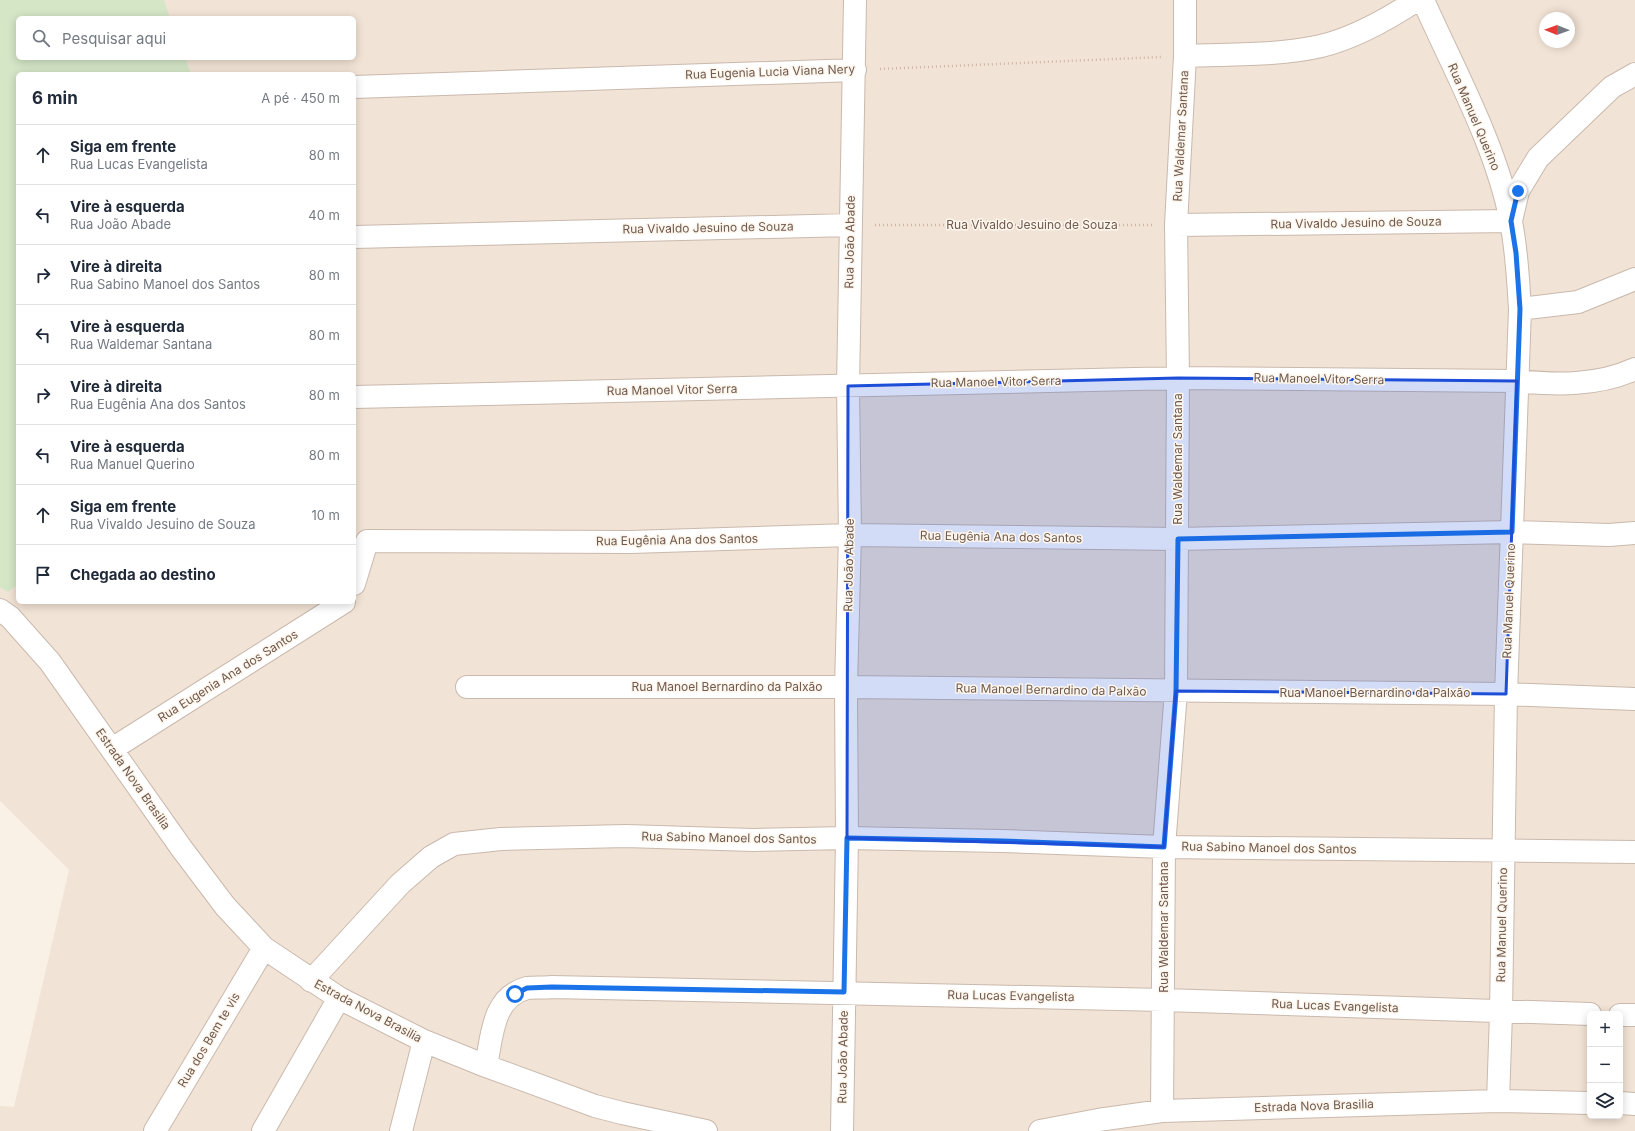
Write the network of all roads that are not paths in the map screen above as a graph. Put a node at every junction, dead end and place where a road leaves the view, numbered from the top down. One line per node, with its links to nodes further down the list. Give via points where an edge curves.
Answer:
1 (855, 0): 6 (street, Rua João Abade)
2 (1185, 0): 5 (street, Rua Waldemar Santana)
3 (1417, 0): 5 (street, via 1382,21 1323,46 1296,51)
4 (1423, 0): 9 (street, Rua Manuel Querino, via 1489,147)
5 (1185, 56): 11 (street, Rua Waldemar Santana)
6 (855, 70): 8 (street, Rua Eugenia Lucia Viana Nery); 10 (street, Rua João Abade)
7 (1635, 74): 9 (street, via 1612,87 1538,158 1518,191)
8 (356, 86)
9 (1511, 221): 11 (street, Rua Vivaldo Jesuino de Souza); 14 (street, Rua Manuel Querino)
10 (850, 225): 12 (street, Rua Vivaldo Jesuino de Souza); 18 (street, Rua João Abade)
11 (1176, 225): 16 (street, Rua Waldemar Santana)
12 (356, 237)
13 (1635, 279): 14 (street, via 1578,302)
14 (1520, 309): 17 (street, Rua Manuel Querino)
15 (1635, 369): 17 (street, Rua Manoel Vitor Serra, via 1572,384)
16 (1178, 378): 17 (street, Rua Manoel Vitor Serra); 18 (street, Rua Manoel Vitor Serra); 23 (street, Rua Waldemar Santana)
17 (1517, 381): 20 (street, Rua Manuel Querino)
18 (848, 386): 19 (street, Rua Manoel Vitor Serra); 22 (street, Rua João Abade)
19 (356, 397)
20 (1512, 532): 21 (street, Rua Eugênia Ana dos Santos, via 1609,535); 23 (street, Rua Eugênia Ana dos Santos); 30 (street, Rua Manuel Querino)
21 (1635, 532)
22 (850, 535): 23 (street, Rua Eugênia Ana dos Santos); 24 (street, Rua Eugênia Ana dos Santos, via 631,542 367,541); 28 (street, Rua João Abade)
23 (1178, 539): 29 (street, Rua Waldemar Santana)
24 (356, 577)
25 (341, 604): 32 (street, Rua Eugenia Ana dos Santos)
26 (0, 610): 32 (street, Estrada Nova Brasilia, via 10,617 50,662)
27 (466, 687): 28 (street, Rua Manoel Bernardino da Palxão)
28 (846, 688): 29 (street, Rua Manoel Bernardino da Palxão); 33 (street, Rua João Abade)
29 (1176, 692): 30 (street, Rua Manoel Bernardino da Palxão); 34 (street, Rua Waldemar Santana)
30 (1506, 694): 31 (street, Rua Manoel Bernardino da Palxão); 35 (street, Rua Manuel Querino)
31 (1635, 699)
32 (112, 749): 37 (street, Estrada Nova Brasilia, via 225,906)
33 (847, 838): 34 (street, Rua Sabino Manoel dos Santos); 38 (street, Rua Sabino Manoel dos Santos, via 753,840 626,836 501,839 454,844 431,857 400,884); 39 (street, Rua João Abade)
34 (1164, 847): 35 (street, Rua Sabino Manoel dos Santos); 41 (street, Rua Waldemar Santana)
35 (1503, 851): 36 (street, Rua Sabino Manoel dos Santos); 42 (street, Rua Manuel Querino)
36 (1635, 852)
37 (264, 948): 38 (street, Estrada Nova Brasilia); 53 (street, Rua dos Bem te vis)
38 (311, 981): 40 (street, Estrada Nova Brasilia)
39 (844, 992): 41 (street, Rua Lucas Evangelista); 47 (street, Rua Lucas Evangelista, via 527,988 504,1001 497,1014); 57 (street, Rua João Abade)
40 (338, 998): 46 (street, Estrada Nova Brasilia); 54 (street)
41 (1164, 1000): 42 (street, Rua Lucas Evangelista); 52 (street, Rua Waldemar Santana)
42 (1501, 1012): 43 (street, Rua Lucas Evangelista); 48 (street, Rua Manuel Querino)
43 (1587, 1014)
44 (1623, 1015): 45 (street)
45 (1635, 1015)
46 (424, 1041): 47 (street, Estrada Nova Brasilia); 55 (street)
47 (486, 1066): 56 (street, Estrada Nova Brasilia, via 622,1114)
48 (1498, 1101): 49 (street, Estrada Nova Brasilia); 52 (street, Estrada Nova Brasilia)
49 (1587, 1103)
50 (1623, 1103): 51 (street)
51 (1635, 1104)
52 (1162, 1111): 58 (street, Estrada Nova Brasilia)
53 (155, 1131)
54 (263, 1131)
55 (400, 1131)
56 (706, 1131)
57 (842, 1131)
58 (1040, 1131)

